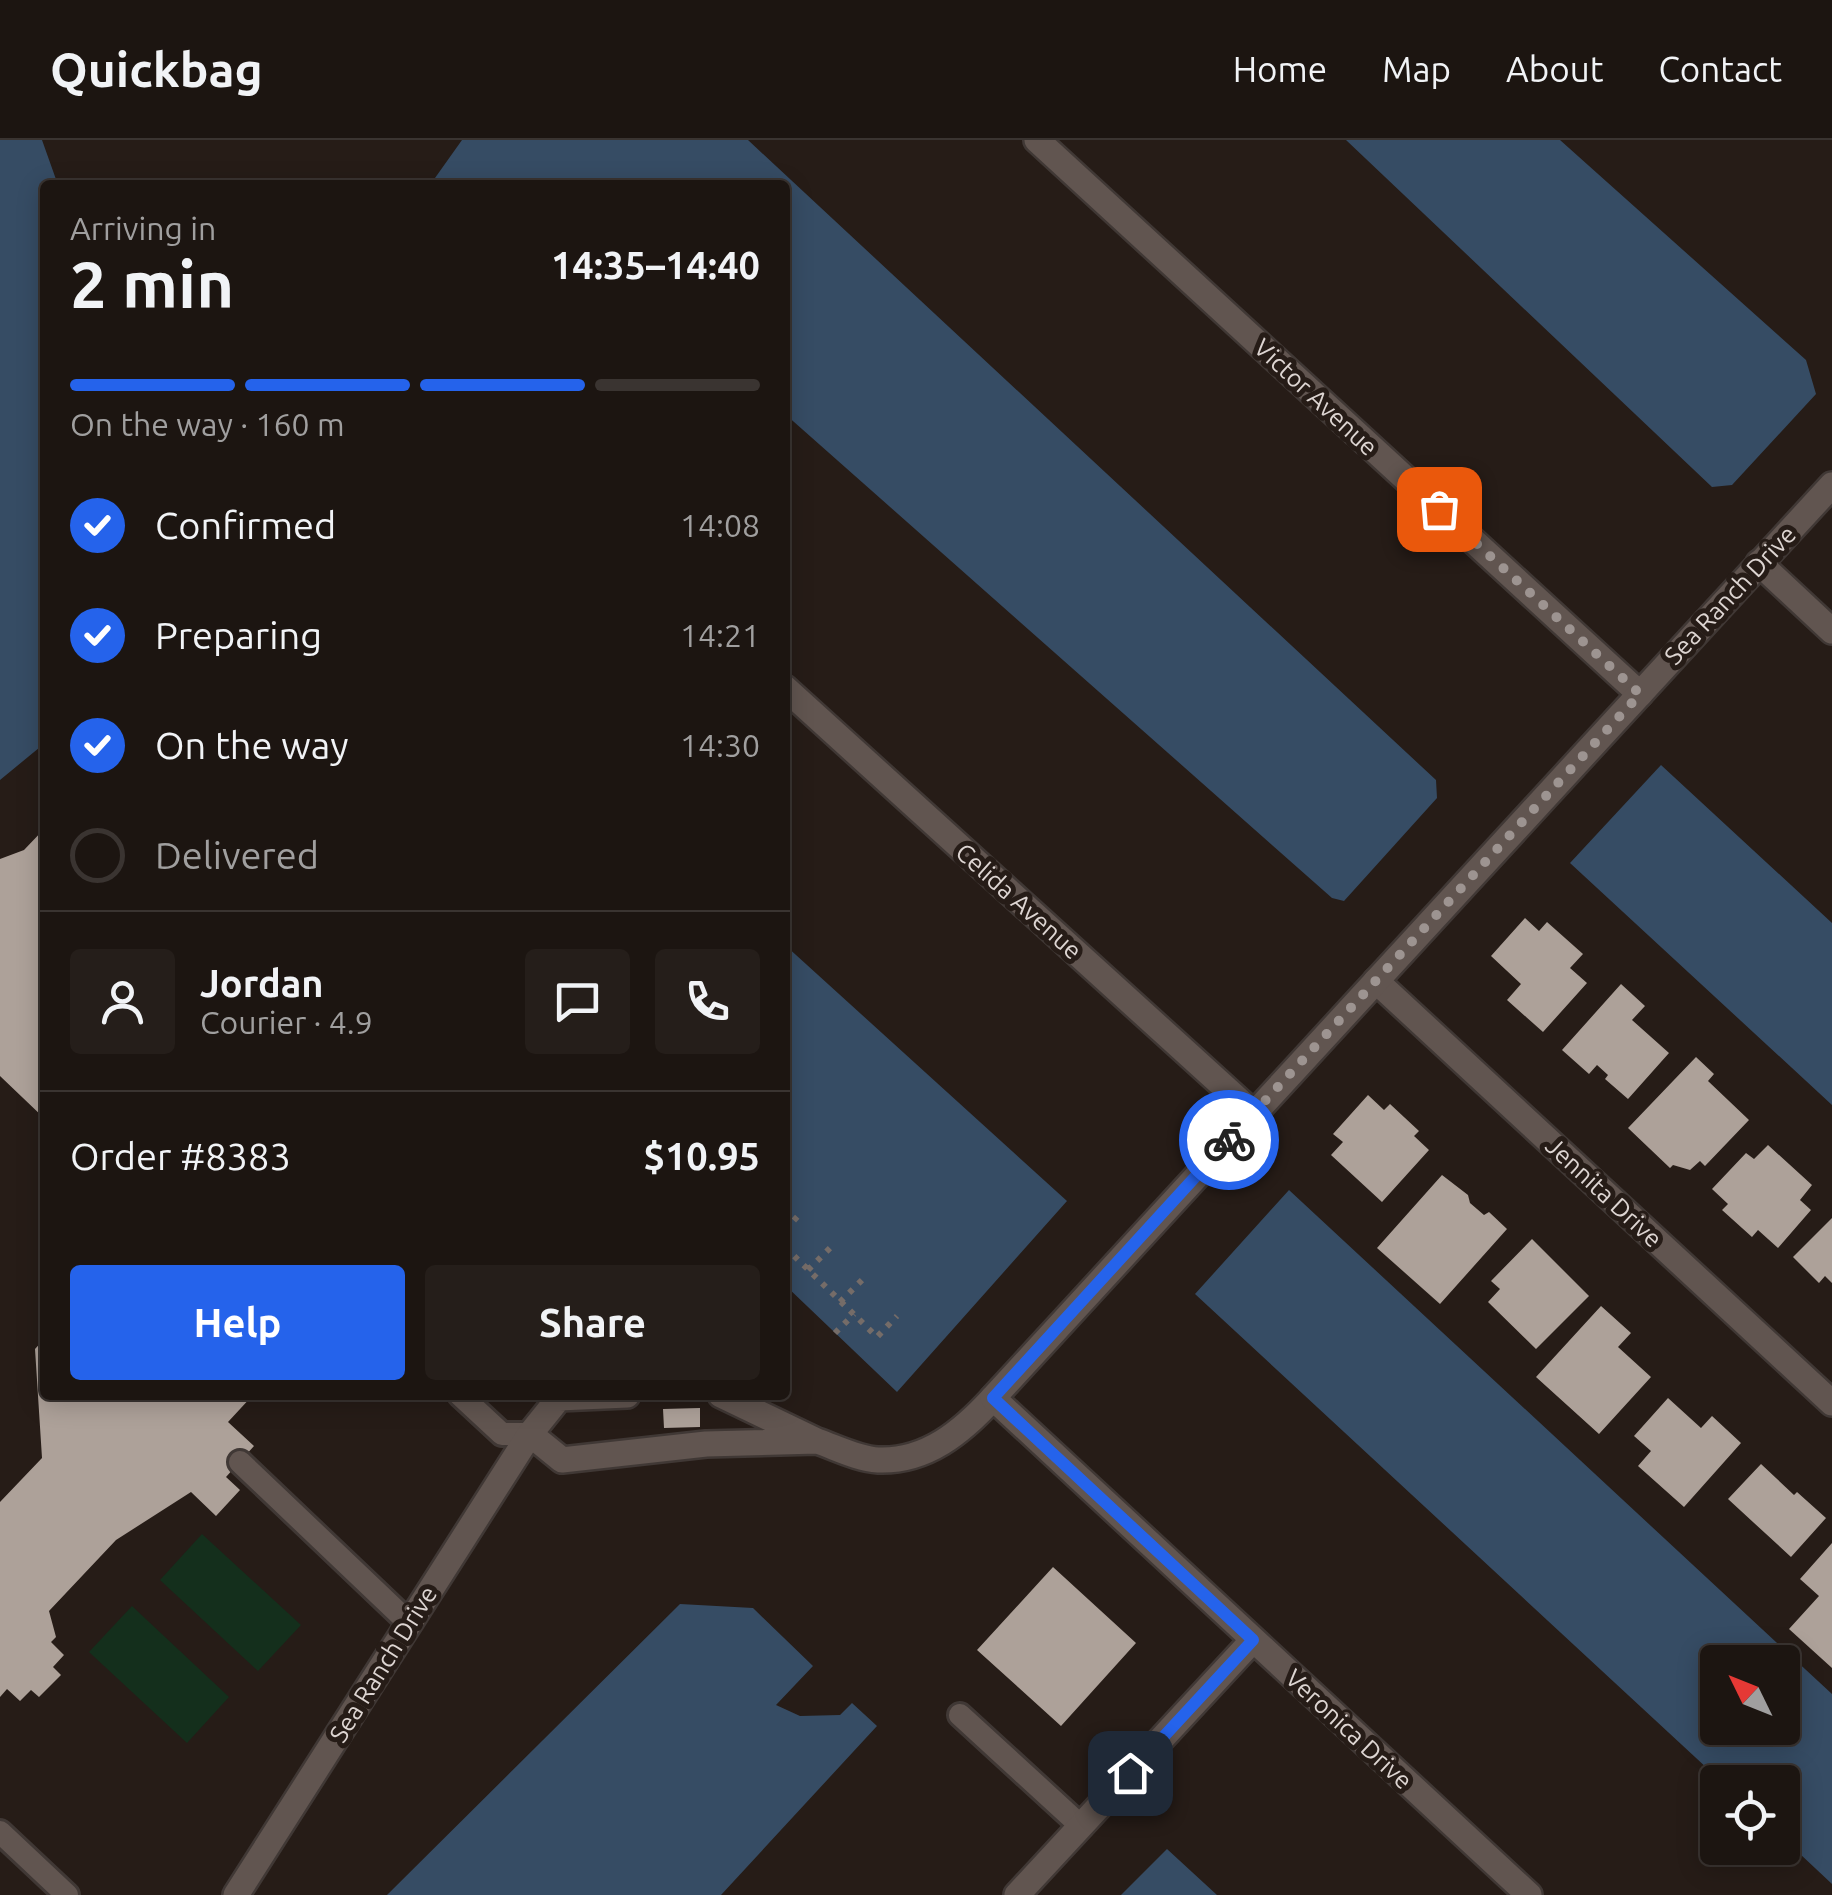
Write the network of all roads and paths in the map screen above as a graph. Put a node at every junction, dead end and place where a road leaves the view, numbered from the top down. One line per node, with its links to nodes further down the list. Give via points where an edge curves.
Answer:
1 (1037, 140): 6 (street, Victor Avenue)
2 (1832, 485): 3 (street, Sea Ranch Drive)
3 (1760, 564): 4 (street); 6 (street, Sea Ranch Drive)
4 (1832, 631)
5 (790, 693): 8 (street, Celida Avenue)
6 (1640, 694): 7 (street, Sea Ranch Drive)
7 (1376, 980): 8 (street, Sea Ranch Drive); 23 (street, Jennita Drive)
8 (1254, 1114): 19 (street, Sea Ranch Drive)
9 (798, 1216): 10 (path)
10 (790, 1225)
11 (830, 1248): 13 (path)
12 (790, 1253): 13 (path)
13 (808, 1270): 15 (path)
14 (863, 1278): 15 (path)
15 (840, 1302): 16 (path)
16 (854, 1314): 17 (path, via 877,1336); 18 (path)
17 (898, 1316)
18 (835, 1333)
19 (993, 1398): 25 (street, Sea Ranch Drive, via 928,1452 876,1460); 28 (street, Veronica Drive)
20 (465, 1400): 24 (lane, via 502,1434)
21 (557, 1400): 24 (street, Sea Ranch Drive)
22 (731, 1400): 25 (street, Sea Ranch Drive)
23 (1832, 1403)
24 (530, 1434): 25 (street, Sea Ranch Drive, via 562,1460 706,1444); 27 (street, Sea Ranch Drive)
25 (817, 1441)
26 (240, 1462): 27 (lane)
27 (410, 1622): 33 (street, Sea Ranch Drive)
28 (1253, 1640): 30 (street); 35 (street, Veronica Drive)
29 (960, 1714): 30 (lane)
30 (1080, 1826): 34 (street)
31 (0, 1832): 32 (lane)
32 (67, 1895)
33 (236, 1895)
34 (1016, 1895)
35 (1529, 1895)

